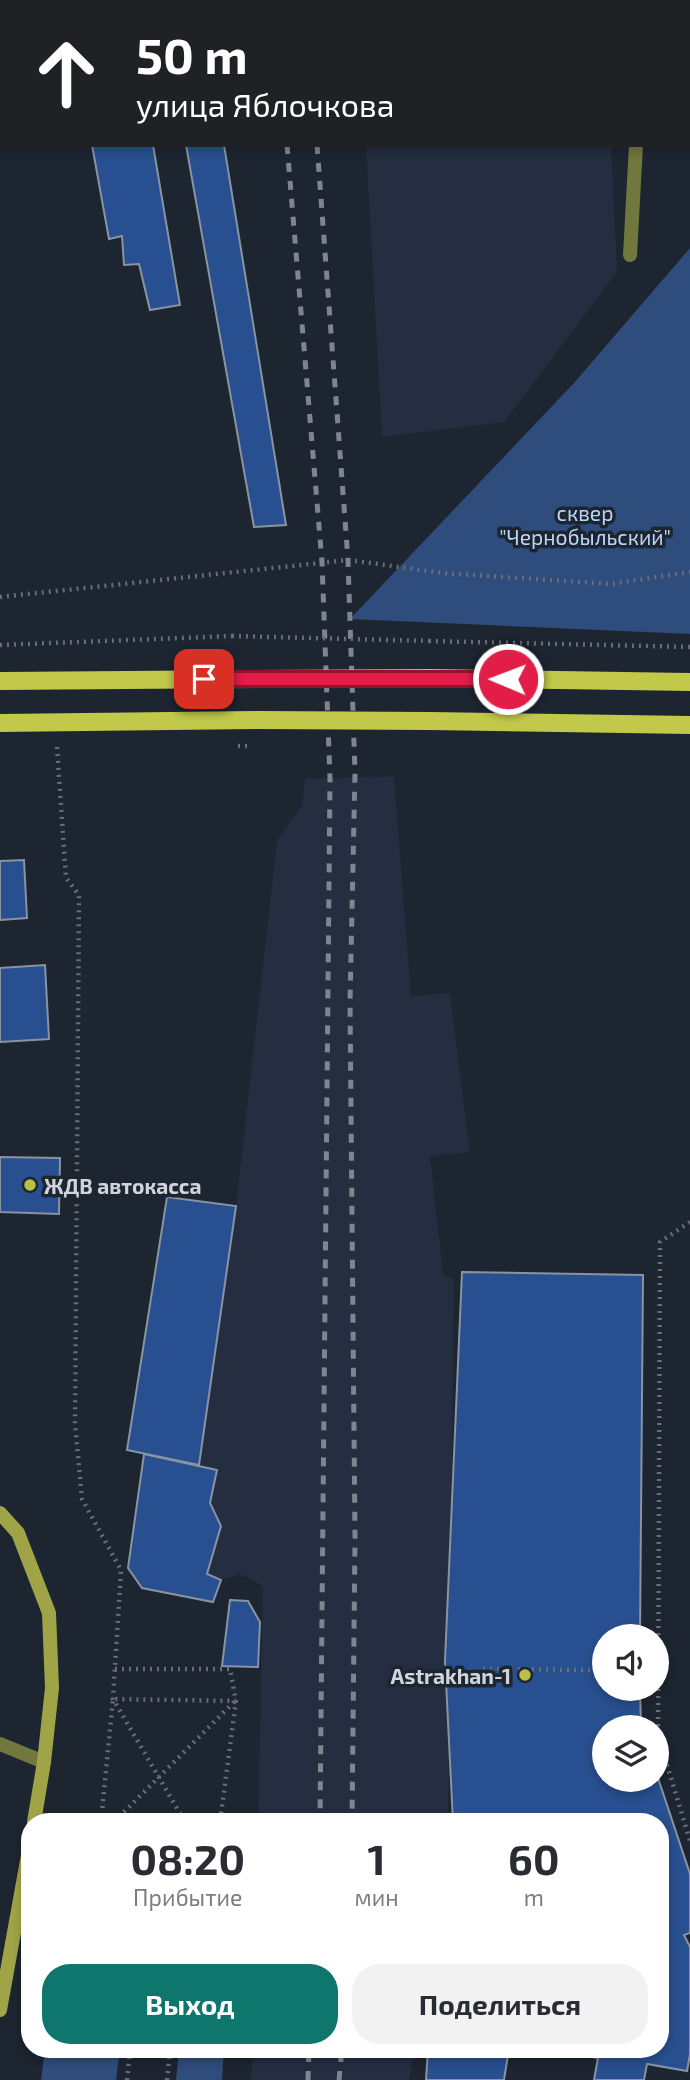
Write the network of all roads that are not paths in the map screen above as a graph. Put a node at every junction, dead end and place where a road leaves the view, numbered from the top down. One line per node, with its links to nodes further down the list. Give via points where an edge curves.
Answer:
1 (636, 147): 2 (street)
2 (630, 255)
3 (0, 681): 4 (main road, bridge, via 430,678)
4 (690, 682)
5 (0, 723): 6 (main road, bridge, via 257,720)
6 (690, 725)
7 (0, 1513): 9 (street, via 18,1533 49,1613 52,1689)
8 (0, 1744): 9 (street)
9 (44, 1762): 10 (street)
10 (36, 1813)
11 (21, 1894): 12 (street)
12 (0, 2010)

